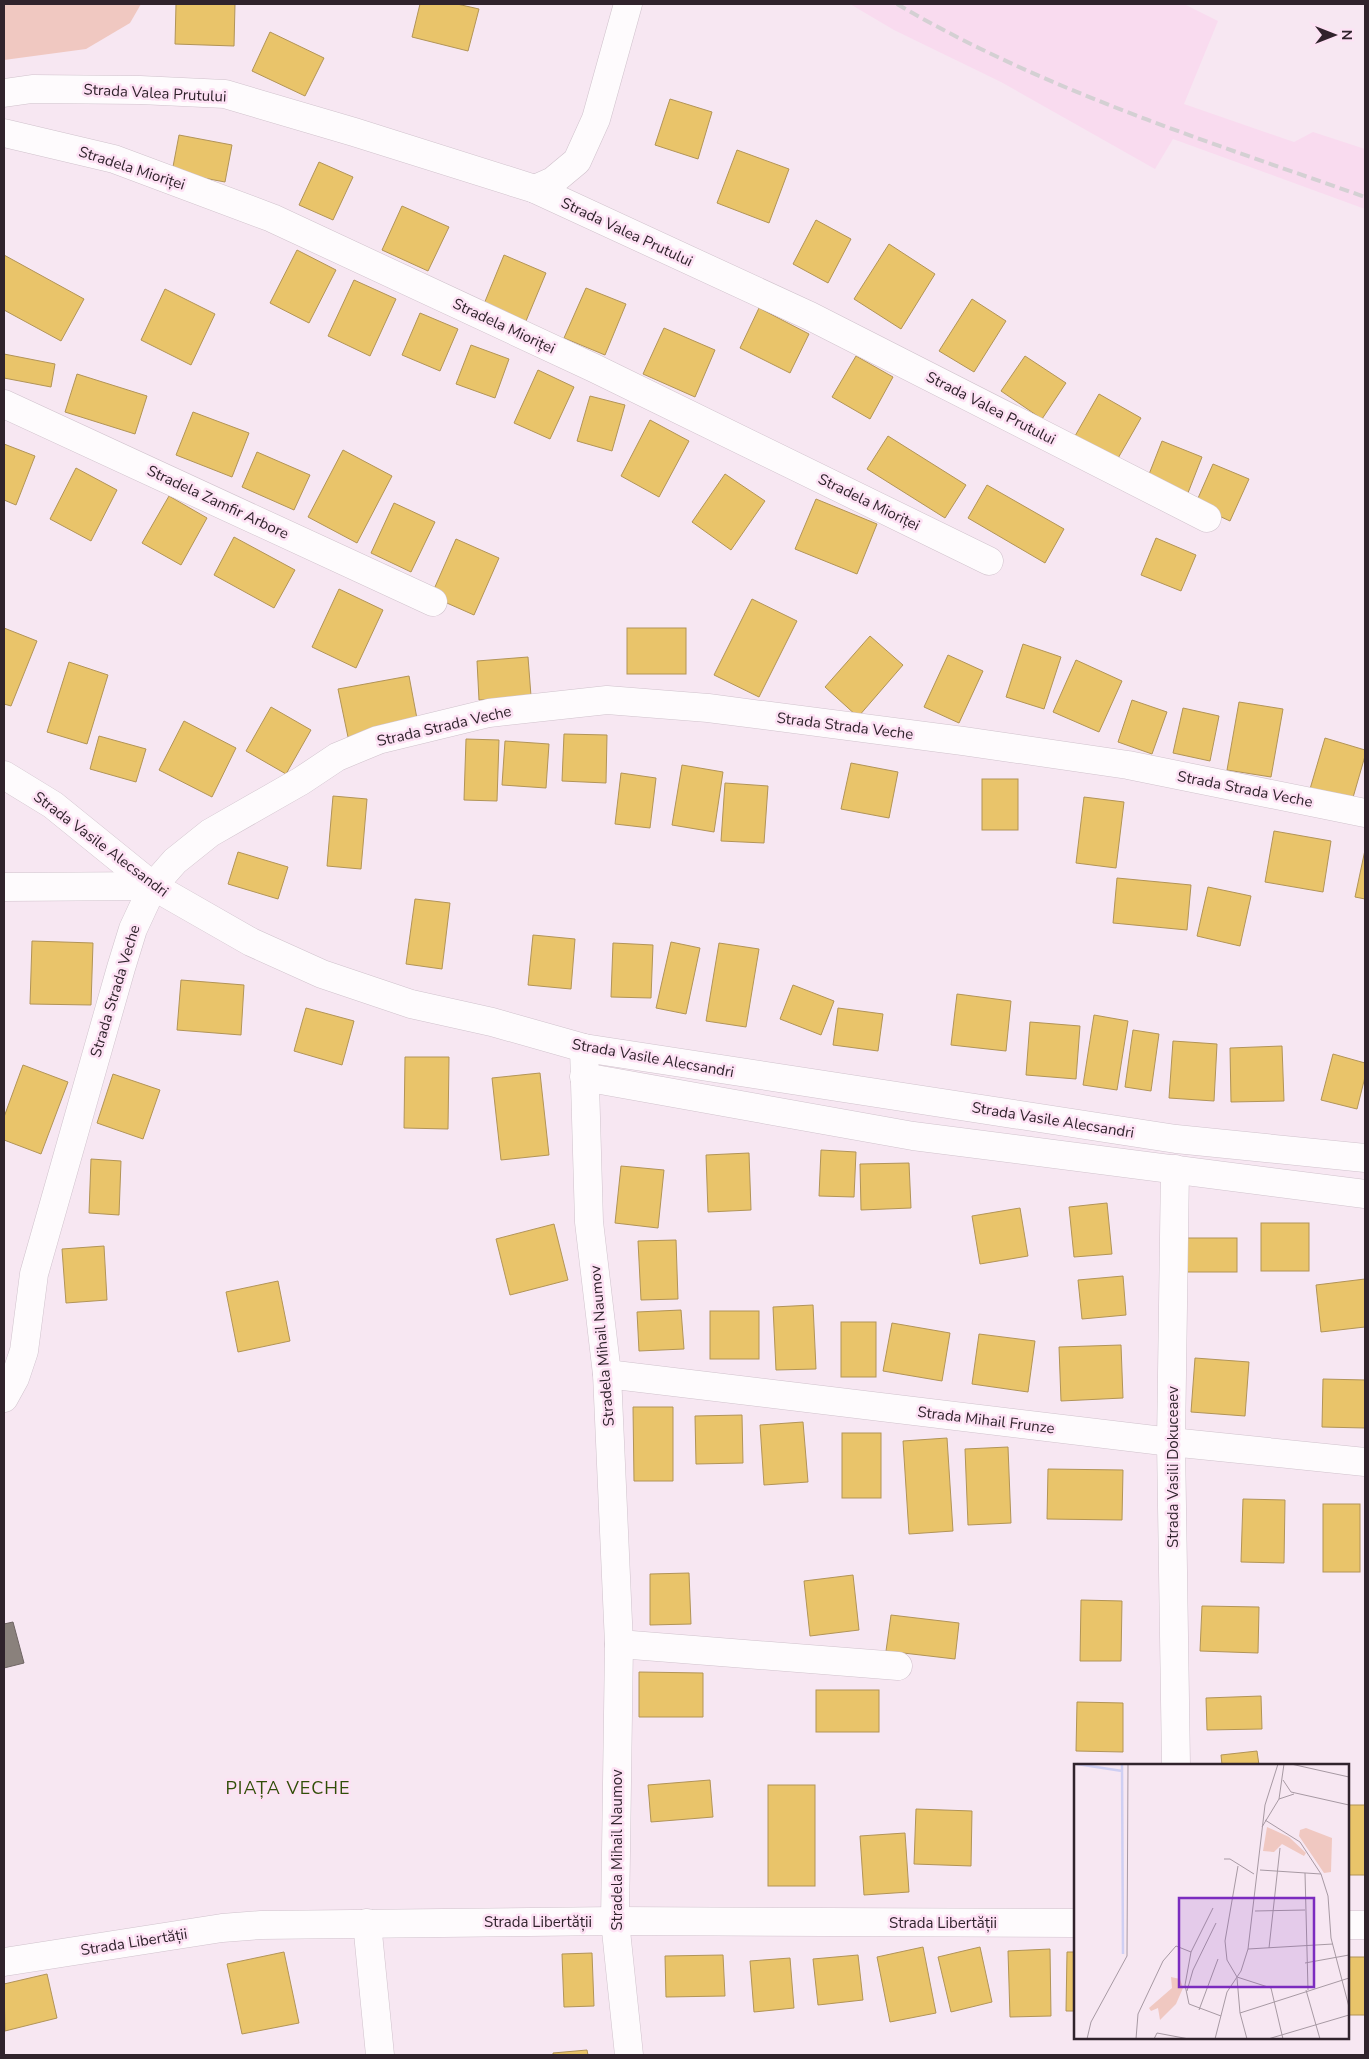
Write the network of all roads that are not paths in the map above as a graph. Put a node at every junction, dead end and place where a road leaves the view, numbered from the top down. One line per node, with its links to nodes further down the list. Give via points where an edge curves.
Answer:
1 (628, 4): 4 (street, via 596,119 577,161 553,181)
2 (4, 93): 4 (street, Strada Valea Prutului, via 42,89 225,94)
3 (4, 132): 7 (street, Stradela Mioriței, via 114,159 272,218 594,368)
4 (534, 189): 6 (street, Strada Valea Prutului, via 810,316)
5 (4, 404): 8 (street, Stradela Zamfir Arbore)
6 (1207, 518)
7 (989, 561)
8 (433, 602)
9 (4, 775): 11 (street, Strada Vasile Alecsandri, via 53,805)
10 (1365, 814): 11 (street, Strada Strada Veche, via 1128,766 963,741 708,708 606,700 489,713 378,740 337,757 210,833 175,861)
11 (153, 886): 12 (street); 13 (street, Strada Vasile Alecsandri, via 251,942 322,974 411,1004 492,1022); 19 (street, Strada Strada Veche, via 133,929 121,968 34,1274 24,1351)
12 (4, 887)
13 (584, 1048): 14 (street, Stradela Mihail Naumov); 15 (street, Strada Vasile Alecsandri, via 1176,1139)
14 (584, 1077): 16 (street, via 913,1136); 18 (street, Stradela Mihail Naumov, via 589,1222)
15 (1365, 1158)
16 (1175, 1169): 17 (street); 20 (street, Strada Vasili Dokuceaev)
17 (1365, 1194)
18 (607, 1374): 20 (street, Strada Mihail Frunze); 22 (street, Stradela Mihail Naumov)
19 (4, 1398)
20 (1171, 1442): 21 (street, Strada Mihail Frunze); 24 (street, Strada Vasili Dokuceaev)
21 (1365, 1462)
22 (619, 1644): 23 (street); 25 (street, Stradela Mihail Naumov)
23 (898, 1666)
24 (1176, 1764)
25 (615, 1921): 26 (street, Strada Libertății); 27 (street, Strada Libertății); 32 (street, Stradela Mihail Naumov)
26 (367, 1923): 30 (street, Strada Libertății, via 222,1928); 31 (street)
27 (1074, 1924)
28 (1349, 1924): 29 (street)
29 (1365, 1925)
30 (4, 1962)
31 (380, 2055)
32 (629, 2055)

